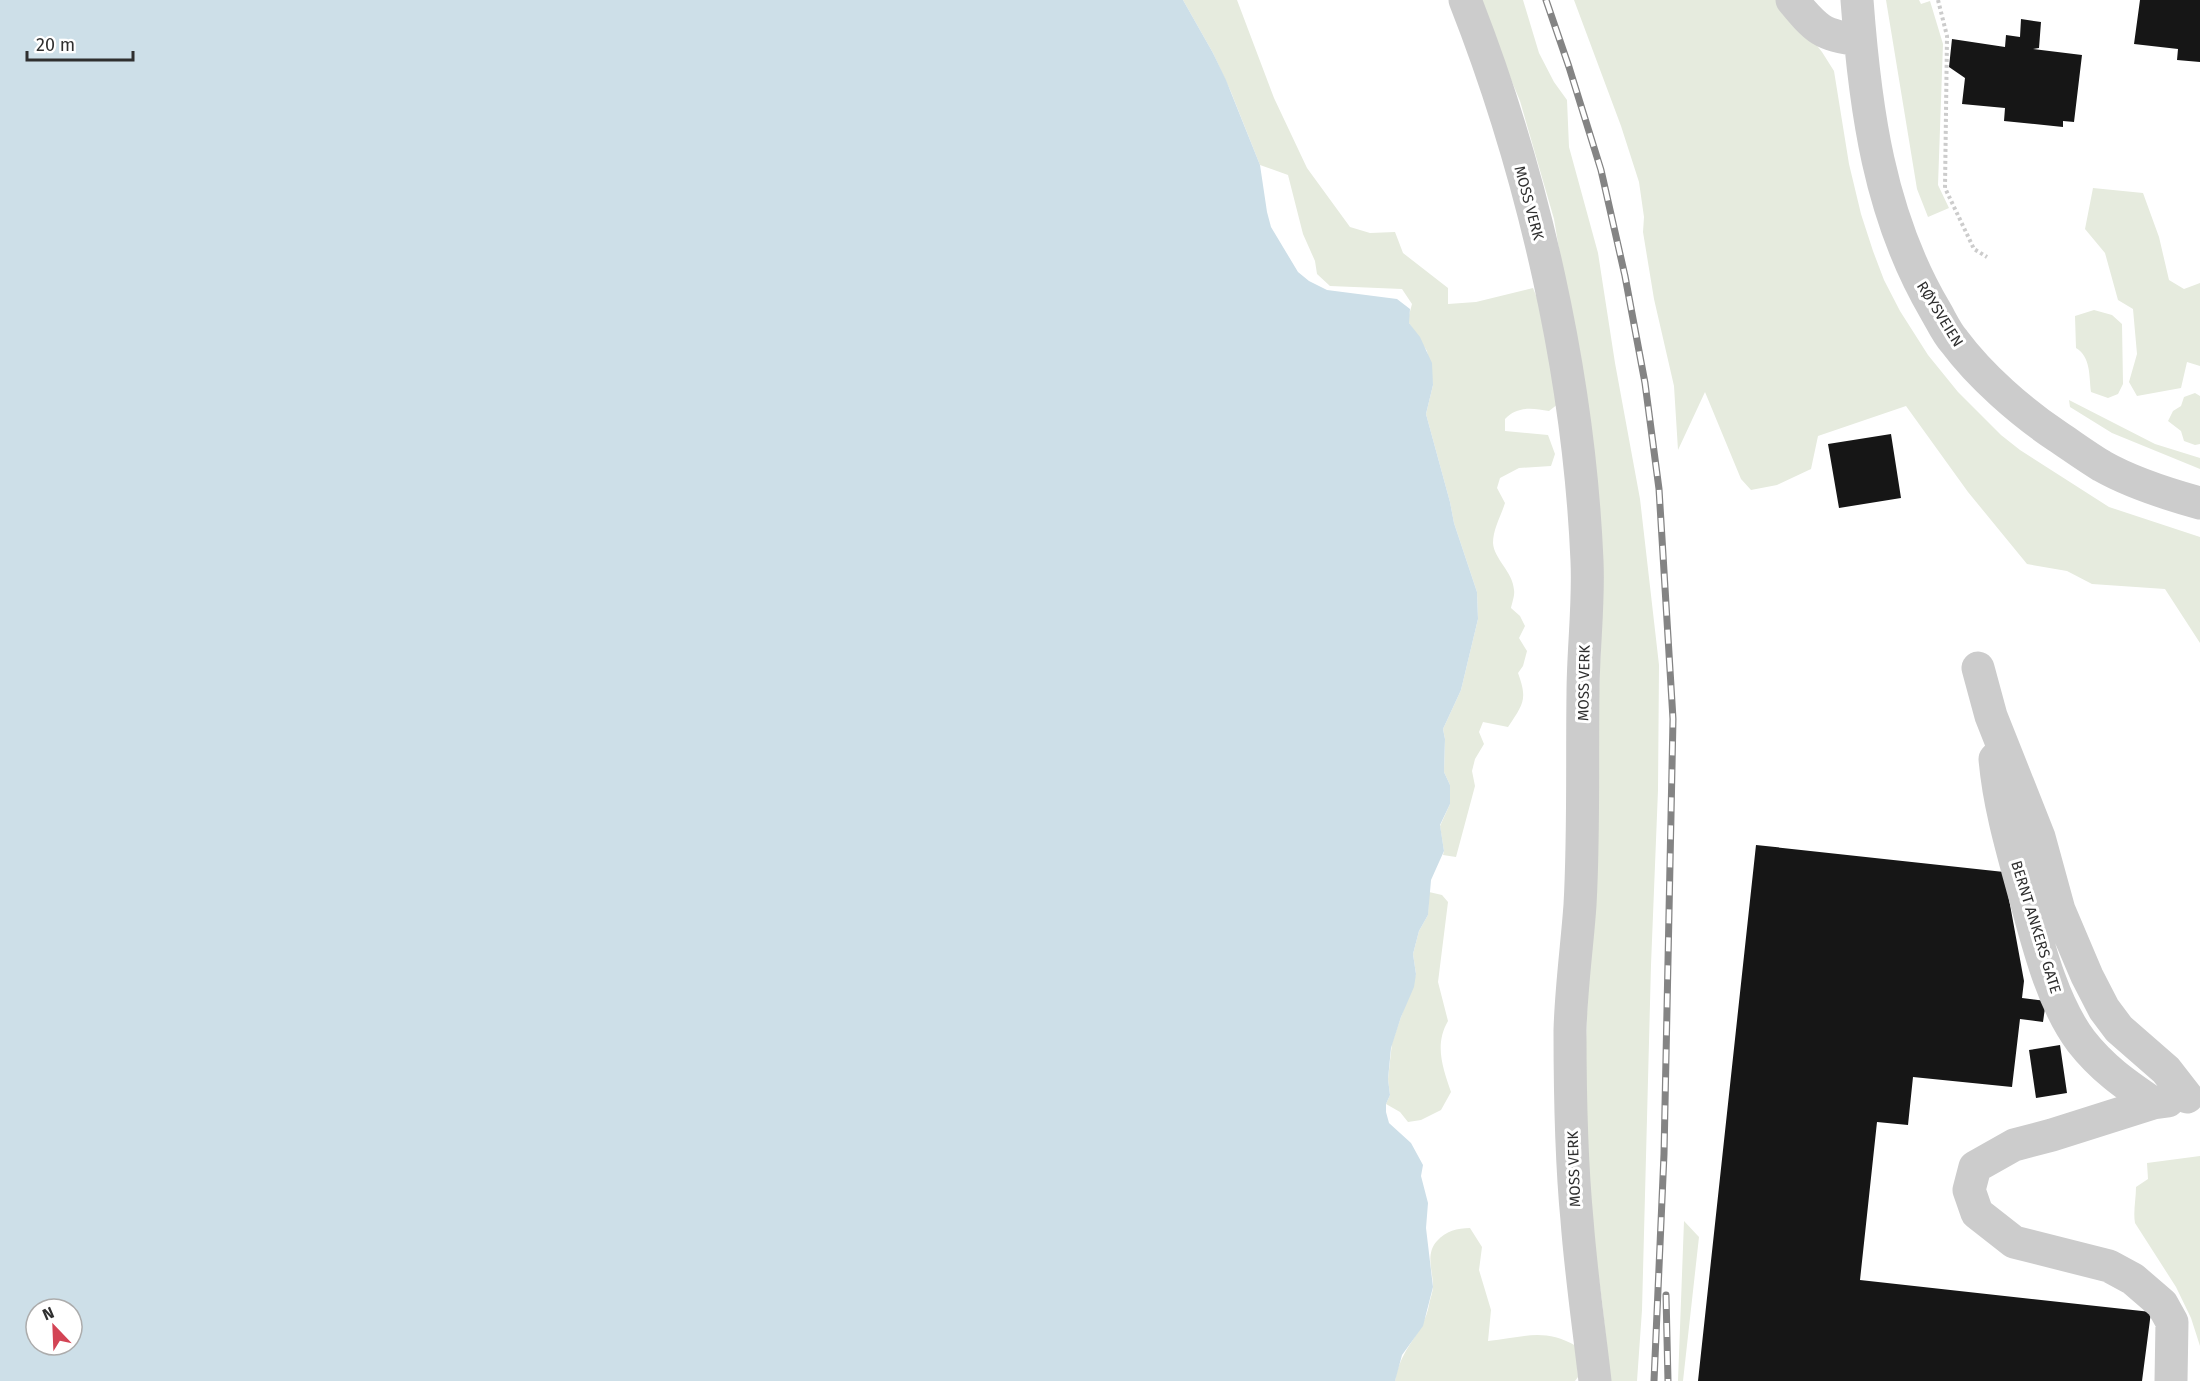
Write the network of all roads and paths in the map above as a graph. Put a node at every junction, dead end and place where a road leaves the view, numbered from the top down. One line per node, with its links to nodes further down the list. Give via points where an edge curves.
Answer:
1 (1465, 0): 12 (street, MOSS VERK, via 1498,92 1560,330 1583,495 1588,565 1584,776 1580,903 1570,1028 1573,1168)
2 (1792, 0): 5 (street, via 1811,23 1833,37)
3 (1857, 0): 5 (street, RØYSVEIEN)
4 (1938, 0): 6 (path, via 1947,36 1945,188 1974,249)
5 (1860, 40): 7 (street, RØYSVEIEN, via 1880,170 1896,229 1919,283 1953,341 2034,420 2095,461 2145,485)
6 (1987, 257)
7 (2200, 503)
8 (1978, 668): 9 (street, BERNT ANKERS GATE)
9 (1991, 716): 10 (street, BERNT ANKERS GATE, via 2039,837 2059,910 2104,1009 2137,1046); 11 (street, BERNT ANKERS GATE, via 1998,789 2037,941 2060,1003 2080,1040 2112,1075)
10 (2194, 1098): 11 (street, BERNT ANKERS GATE)
11 (2153, 1103): 13 (street, via 2014,1145 1975,1167 1969,1190 1977,1212 2014,1242 2109,1266 2133,1279 2162,1304 2172,1323)
12 (1595, 1381)
13 (2171, 1381)

